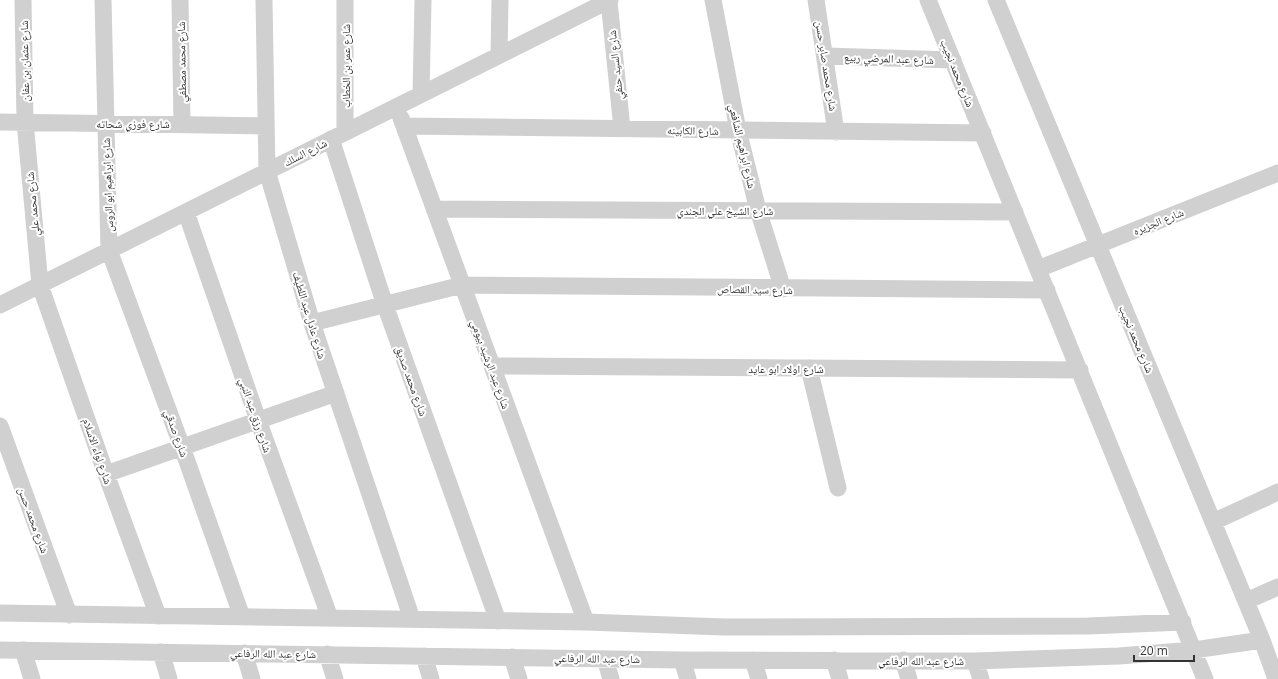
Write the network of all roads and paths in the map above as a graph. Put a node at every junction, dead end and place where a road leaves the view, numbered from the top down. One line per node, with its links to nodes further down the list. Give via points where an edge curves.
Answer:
1 (23, 0): 19 (street, شارع عثمان بن عفان)
2 (103, 0): 20 (street, شارع ابراهيم ابو الروس)
3 (180, 0): 21 (street, شارع محمد مصطفي)
4 (264, 0): 22 (street, شارع عادل عبد اللطيف)
5 (345, 0): 28 (street, شارع عمر بن الخطاب)
6 (423, 0): 16 (street)
7 (500, 0): 13 (street)
8 (713, 0): 25 (street, شارع ابراهيم الشافعي)
9 (816, 0): 14 (street, شارع محمد صابر حسن)
10 (928, 0): 15 (street, شارع محمد نجيب)
11 (996, 0): 35 (street, شارع محمد نجيب)
12 (601, 2): 13 (street, شارع السلك); 24 (street, شارع السيد حنفي)
13 (499, 55): 16 (street, شارع السلك)
14 (826, 56): 15 (street, شارع عبد المرضي ربيع); 26 (street, شارع محمد صابر حسن)
15 (953, 60): 27 (street, شارع محمد نجيب)
16 (421, 94): 17 (street, شارع السلك)
17 (397, 106): 23 (street, شارع عبد الرشيد بيومي); 28 (street, شارع السلك)
18 (0, 122): 19 (street, شارع فوزي شحاته)
19 (25, 122): 20 (street, شارع فوزي شحاته); 38 (street, شارع محمد علي)
20 (105, 123): 21 (street, شارع فوزي شحاته); 36 (street, شارع ابراهيم ابو الروس)
21 (182, 123): 22 (street, شارع فوزي شحاته)
22 (266, 126): 29 (street, شارع عادل عبد اللطيف)
23 (404, 126): 24 (street, شارع الكابينه); 31 (street, شارع عبد الرشيد بيومي)
24 (622, 129): 25 (street, شارع الكابينه)
25 (738, 130): 26 (street, شارع الكابينه); 32 (street, شارع ابراهيم الشافعي)
26 (836, 132): 27 (street, شارع الكابينه)
27 (983, 134): 34 (street, شارع محمد نجيب)
28 (338, 136): 29 (street, شارع السلك); 43 (street, شارع محمد صديق)
29 (267, 171): 33 (street, شارع السلك); 44 (street, شارع عادل عبد اللطيف)
30 (1277, 177): 35 (street, شارع الجزيره)
31 (434, 209): 32 (street, شارع الشيخ علي الجندي); 39 (street, شارع عبد الرشيد بيومي)
32 (758, 210): 34 (street, شارع الشيخ علي الجندي); 40 (street, شارع ابراهيم الشافعي)
33 (186, 212): 36 (street, شارع السلك); 49 (street, شارع رزق عبد النبي)
34 (1015, 212): 37 (street, شارع محمد نجيب)
35 (1098, 245): 37 (street, شارع الجزيره); 55 (street, شارع محمد نجيب)
36 (109, 250): 38 (street, شارع السلك); 51 (street, شارع صدقي)
37 (1038, 269): 41 (street, شارع محمد نجيب)
38 (40, 285): 42 (street, شارع السلك); 52 (street, شارع لواء الاسلام)
39 (462, 285): 40 (street, شارع سيد القصاص); 43 (street, شارع سيد القصاص); 45 (street, شارع عبد الرشيد بيومي)
40 (783, 289): 41 (street, شارع سيد القصاص)
41 (1047, 290): 47 (street, شارع محمد نجيب)
42 (0, 305)
43 (385, 305): 44 (street, شارع سيد القصاص); 64 (street, شارع محمد صديق)
44 (312, 323): 48 (street, شارع عادل عبد اللطيف)
45 (492, 366): 46 (street, شارع اولاد ابو عايد); 65 (street, شارع عبد الرشيد بيومي)
46 (810, 368): 47 (street, شارع اولاد ابو عايد); 53 (street)
47 (1080, 370): 66 (street, شارع محمد نجيب)
48 (336, 393): 49 (street); 63 (street, شارع عادل عبد اللطيف)
49 (258, 420): 51 (street); 62 (street, شارع رزق عبد النبي)
50 (0, 426): 59 (street, شارع محمد حسن)
51 (182, 447): 52 (street); 61 (street, شارع صدقي)
52 (106, 474): 60 (street, شارع لواء الاسلام)
53 (838, 488)
54 (1278, 492): 55 (street)
55 (1213, 522): 57 (street, شارع محمد نجيب)
56 (1278, 587): 57 (street)
57 (1246, 601): 67 (street, شارع محمد نجيب)
58 (0, 613): 59 (street)
59 (69, 615): 60 (street)
60 (158, 616): 61 (street)
61 (242, 617): 62 (street)
62 (330, 618): 63 (street)
63 (412, 619): 64 (street)
64 (498, 621): 65 (street)
65 (586, 622): 66 (street, via 724,627 1088,626)
66 (1183, 622): 70 (street, شارع محمد نجيب)
67 (1262, 640): 70 (street, شارع عبد الله الرفاعي); 95 (street, شارع محمد نجيب)
68 (0, 650): 69 (street, شارع عبد الله الرفاعي)
69 (23, 650): 71 (street, شارع عبد الله الرفاعي); 82 (street)
70 (1194, 650): 81 (street, شارع عبد الله الرفاعي, via 1119,656); 94 (street, شارع محمد نجيب)
71 (161, 652): 72 (street, شارع عبد الله الرفاعي); 83 (street)
72 (244, 653): 73 (street, شارع عبد الله الرفاعي); 84 (street)
73 (327, 654): 74 (street, شارع عبد الله الرفاعي); 85 (street)
74 (424, 656): 75 (street, شارع عبد الله الرفاعي); 86 (street)
75 (512, 657): 76 (street, شارع عبد الله الرفاعي); 87 (street)
76 (604, 658): 77 (street, شارع عبد الله الرفاعي); 88 (street)
77 (682, 660): 78 (street, شارع عبد الله الرفاعي); 89 (street)
78 (753, 660): 79 (street, شارع عبد الله الرفاعي); 90 (street)
79 (834, 660): 80 (street, شارع عبد الله الرفاعي); 91 (street)
80 (903, 660): 81 (street, شارع عبد الله الرفاعي); 92 (street)
81 (975, 661): 93 (street)
82 (32, 679)
83 (169, 679)
84 (252, 679)
85 (335, 679)
86 (431, 679)
87 (519, 679)
88 (611, 679)
89 (688, 679)
90 (759, 679)
91 (840, 679)
92 (909, 679)
93 (981, 679)
94 (1205, 679)
95 (1276, 679)

